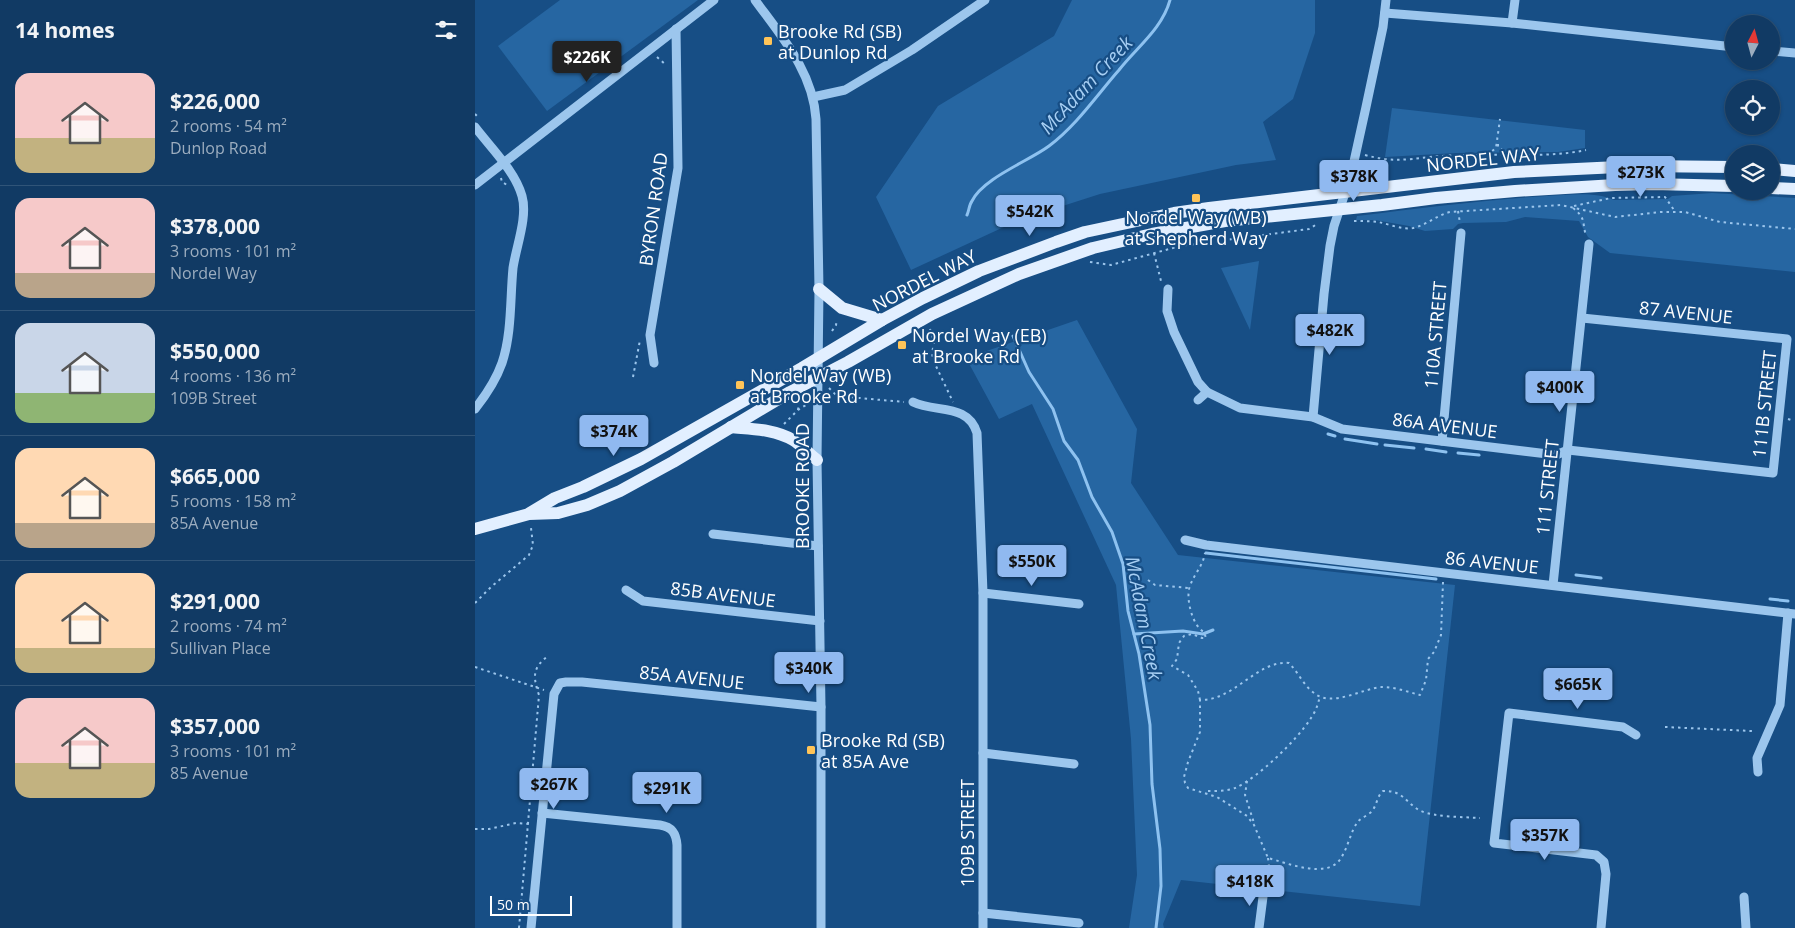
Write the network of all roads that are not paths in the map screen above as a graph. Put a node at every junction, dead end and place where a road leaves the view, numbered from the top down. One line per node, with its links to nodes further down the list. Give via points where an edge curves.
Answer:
1 (714, 0): 8 (street)
2 (755, 0): 12 (street, BROOKE ROAD, via 798,59)
3 (985, 0): 12 (street, via 913,50 845,90)
4 (1385, 0): 6 (street)
5 (1515, 0): 7 (street)
6 (1385, 13): 7 (street); 22 (street)
7 (1512, 23): 9 (street)
8 (676, 29): 14 (street); 32 (street, BYRON ROAD, via 678,168 650,335)
9 (1725, 46)
10 (1780, 52): 11 (street)
11 (1795, 53)
12 (813, 97): 26 (street, BROOKE ROAD)
13 (475, 127): 14 (street)
14 (503, 163): 18 (street); 37 (street, via 519,187 524,213 502,363 489,392)
15 (1725, 167): 22 (main road, NORDEL WAY, via 1639,166 1514,172)
16 (1780, 170): 17 (main road)
17 (1795, 171)
18 (475, 184)
19 (1725, 186): 23 (main road, NORDEL WAY, via 1564,187)
20 (1780, 188): 21 (main road)
21 (1795, 189)
22 (1345, 192): 23 (street); 29 (main road, NORDEL WAY, via 1174,213 1085,232 979,271)
23 (1340, 209): 33 (main road, NORDEL WAY, via 1225,221 1124,240 1070,256 956,302); 38 (street, via 1326,269)
24 (1461, 233): 40 (street, 110A STREET)
25 (1589, 244): 28 (street, 111 STREET)
26 (819, 289): 29 (main road, via 842,308); 31 (street, BROOKE ROAD)
27 (1168, 289): 34 (street, 86A AVENUE, via 1167,311 1174,332 1198,382)
28 (1582, 318): 30 (street, 87 AVENUE); 41 (street, 111 STREET)
29 (882, 320): 31 (main road, NORDEL WAY)
30 (1787, 339): 43 (street, 111B STREET)
31 (819, 358): 33 (street, BROOKE ROAD); 44 (main road, NORDEL WAY, via 641,459 555,498)
32 (654, 363)
33 (819, 378): 39 (main road, NORDEL WAY); 42 (street, BROOKE ROAD)
34 (1207, 392): 35 (street); 38 (street, 86A AVENUE, via 1239,408)
35 (1198, 400)
36 (913, 402): 51 (street, 109B STREET, via 930,409 953,411 969,419 977,433)
37 (475, 409)
38 (1313, 417): 40 (street, 86A AVENUE, via 1342,429)
39 (731, 427): 42 (main road, via 785,436); 44 (main road, NORDEL WAY, via 620,491 558,513)
40 (1442, 441): 41 (street, 86A AVENUE, via 1556,454)
41 (1568, 450): 43 (street, 86A AVENUE); 49 (street, 111 STREET)
42 (817, 460): 48 (street, BROOKE ROAD)
43 (1773, 472)
44 (529, 514): 45 (main road, NORDEL WAY)
45 (475, 529)
46 (713, 534): 48 (street)
47 (1185, 540): 49 (street, 86 AVENUE)
48 (818, 546): 54 (street, BROOKE ROAD)
49 (1553, 585): 53 (street, 86 AVENUE)
50 (626, 590): 54 (street, 85B AVENUE, via 643,601)
51 (983, 593): 52 (street); 57 (street, 109B STREET)
52 (1079, 604)
53 (1792, 613): 59 (street, via 1780,705 1757,758)
54 (820, 621): 55 (street, BROOKE ROAD)
55 (821, 707): 60 (street, 85A AVENUE, via 582,682 560,683 554,694); 67 (street, BROOKE ROAD)
56 (1636, 735): 70 (street, via 1623,727 1509,713 1494,843 1596,855 1604,862 1606,874)
57 (983, 753): 58 (street); 63 (street, 109B STREET)
58 (1075, 764)
59 (1758, 772)
60 (542, 813): 65 (street); 66 (street, via 660,825 671,829 677,844)
61 (1268, 889): 69 (street)
62 (1744, 897): 71 (street)
63 (983, 913): 64 (street, 109B STREET); 68 (street, 109B STREET)
64 (1079, 923)
65 (531, 928)
66 (677, 928)
67 (821, 928)
68 (983, 928)
69 (1259, 928)
70 (1601, 928)
71 (1746, 928)

